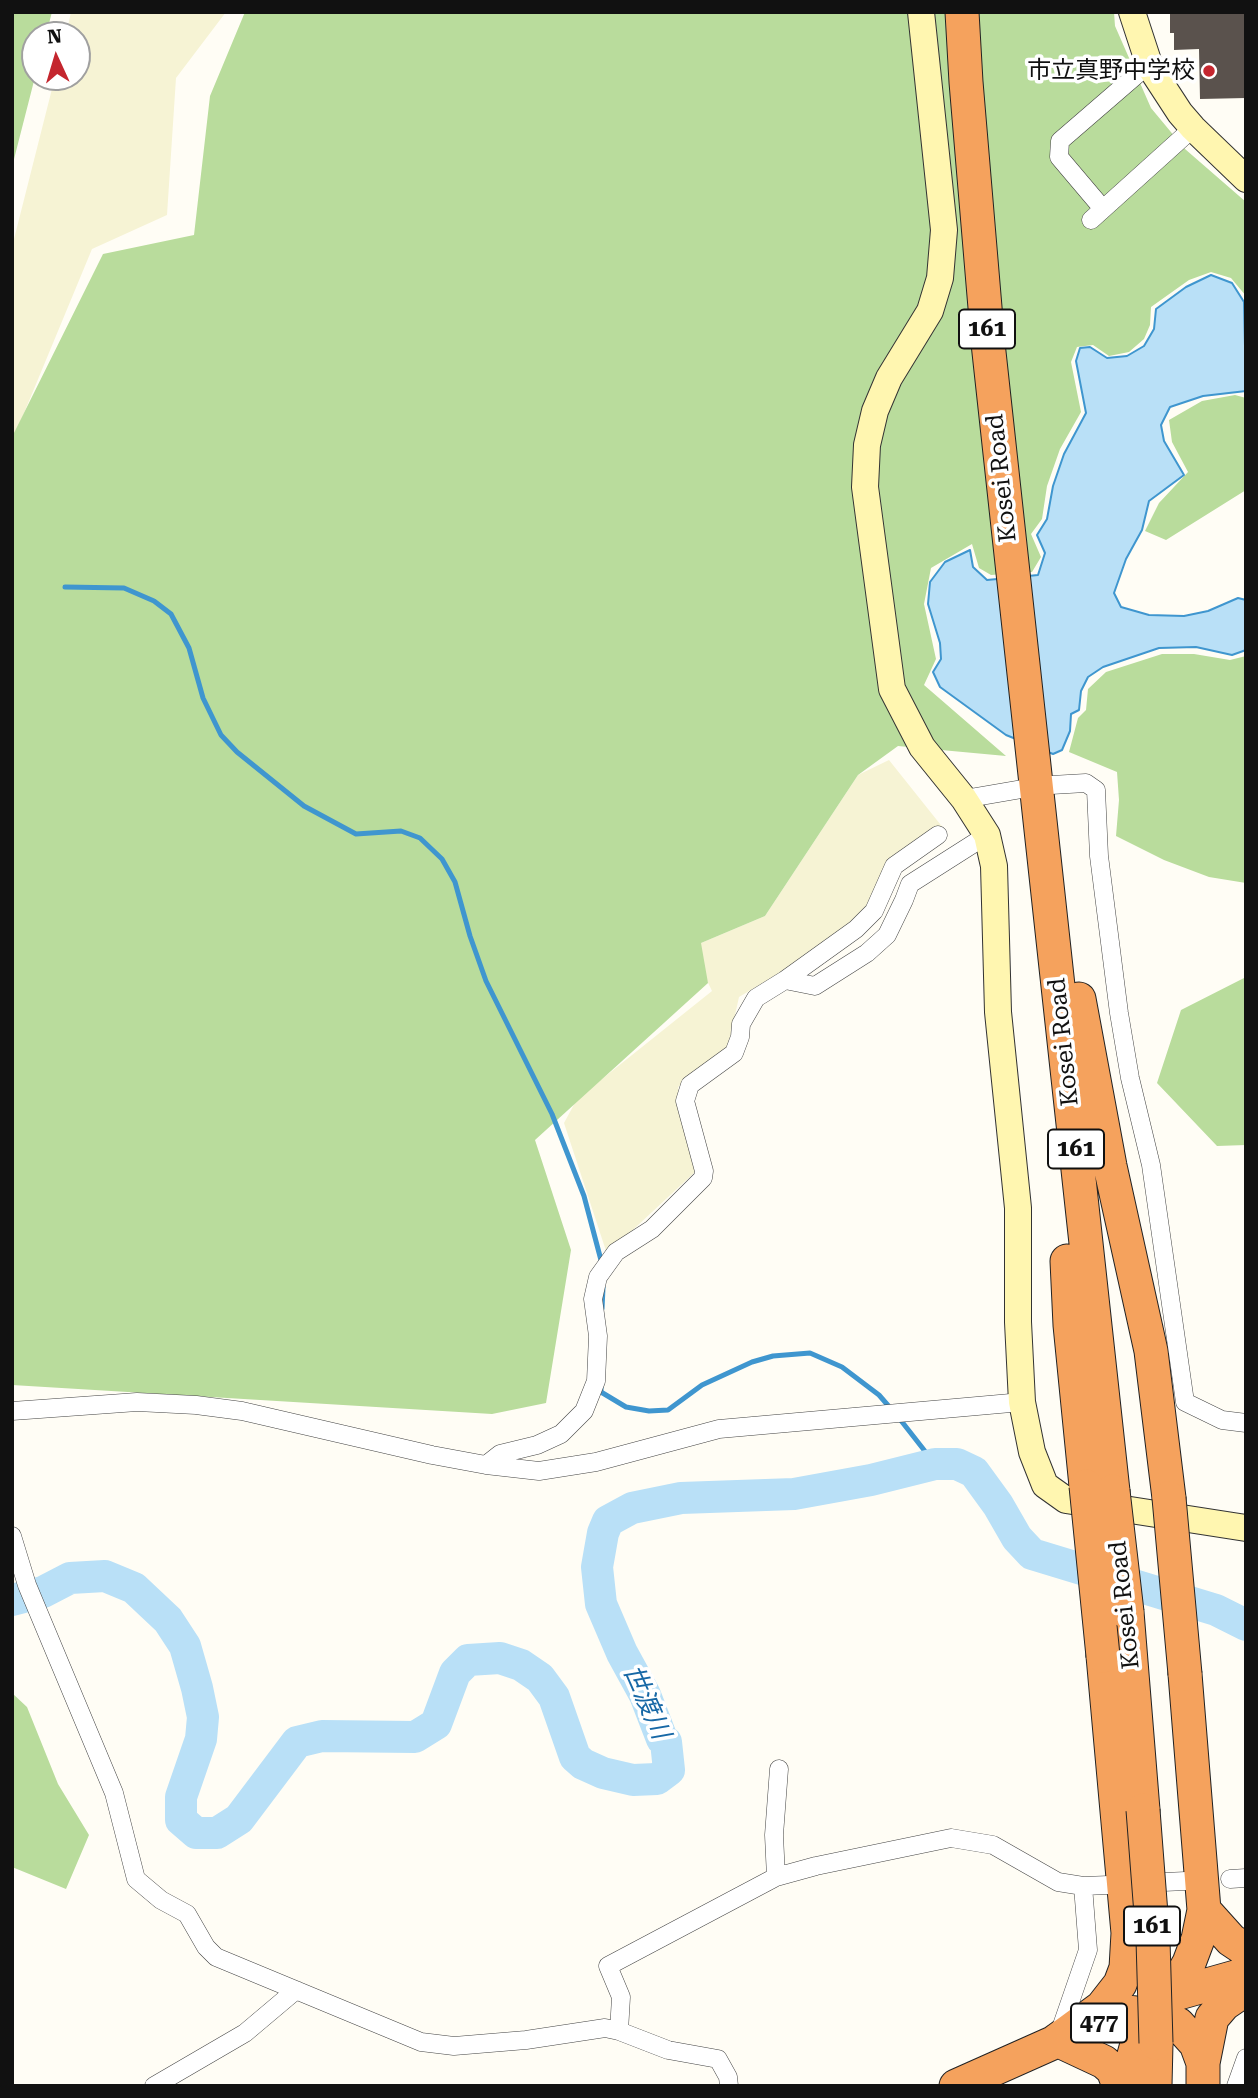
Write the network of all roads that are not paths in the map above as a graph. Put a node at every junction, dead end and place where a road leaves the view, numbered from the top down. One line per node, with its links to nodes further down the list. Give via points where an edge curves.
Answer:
1 (920, 12): 10 (street, via 944,229 940,278 930,311 889,378 875,411 865,487 892,689 922,747)
2 (957, 12): 6 (highway, Kosei Road / 161)
3 (962, 12): 6 (highway, Kosei Road / 161)
4 (1132, 12): 5 (street)
5 (1150, 67): 7 (street); 7 (street, via 1060,141 1059,157 1097,214)
6 (965, 82): 9 (highway, Kosei Road / 161)
7 (1193, 128): 8 (street)
8 (1246, 179)
9 (1037, 791): 10 (street); 16 (street, via 1086,783 1096,790 1099,856 1119,1013 1151,1165 1185,1402 1222,1420); 18 (highway, Kosei Road / 161, via 1078,1175 1065,1216 1070,1325); 27 (highway, bridge, via 1151,1350 1169,1498)
10 (964, 799): 12 (street)
11 (938, 835): 13 (street, via 894,866 874,911 856,929)
12 (987, 835): 13 (street, via 909,884 887,935 867,953 815,986); 14 (street, via 994,866 998,1012 1018,1208)
13 (785, 980): 17 (street, via 766,990 748,1009 734,1053 690,1085 685,1101 703,1178 652,1229 617,1252 598,1277 593,1299 598,1336 596,1381 584,1411 561,1434 500,1454)
14 (1022, 1402): 17 (street, via 719,1429 539,1471); 19 (street, via 1032,1452 1045,1485 1066,1500)
15 (12, 1411): 17 (street, via 137,1402 196,1405)
16 (1246, 1423)
17 (486, 1465)
18 (1100, 1488): 28 (highway, bridge, via 1103,1656); 33 (highway, Kosei Road / 161, bridge, via 1127,1612 1153,1940)
19 (1246, 1528)
20 (12, 1536): 32 (street, via 27,1585 114,1793 136,1879 187,1914 216,1957)
21 (779, 1769): 22 (street)
22 (776, 1877): 26 (street, via 951,1838 993,1845 1058,1882); 34 (street, via 608,1966 621,1997)
23 (1186, 1881): 24 (street)
24 (1135, 1883)
25 (1109, 1885): 26 (street)
26 (1083, 1886): 35 (street, via 1088,1950)
27 (1204, 1910): 29 (highway, via 1231,1941); 33 (highway, via 1189,1963)
28 (1128, 1933): 33 (highway, via 1142,1969); 35 (highway, via 1126,1968 1115,1991 1102,2007)
29 (1246, 1950)
30 (1246, 1974): 33 (highway, 477)
31 (1246, 1989): 37 (highway, via 1212,2018)
32 (296, 1990): 34 (street, via 421,2042 443,2045 526,2040 605,2028); 38 (street, via 245,2033)
33 (1151, 2015): 35 (highway, 477); 37 (highway, via 1184,2028 1196,2044); 42 (highway, via 1134,2055); 43 (highway, Kosei Road / 161)
34 (620, 2031): 39 (street, via 668,2050 718,2059)
35 (1057, 2040): 40 (highway, 477); 41 (highway, via 1110,2066)
36 (1246, 2058): 44 (street)
37 (1203, 2074)
38 (154, 2086)
39 (729, 2086)
40 (956, 2086)
41 (1119, 2086)
42 (1129, 2086)
43 (1155, 2086)
44 (1236, 2086)

